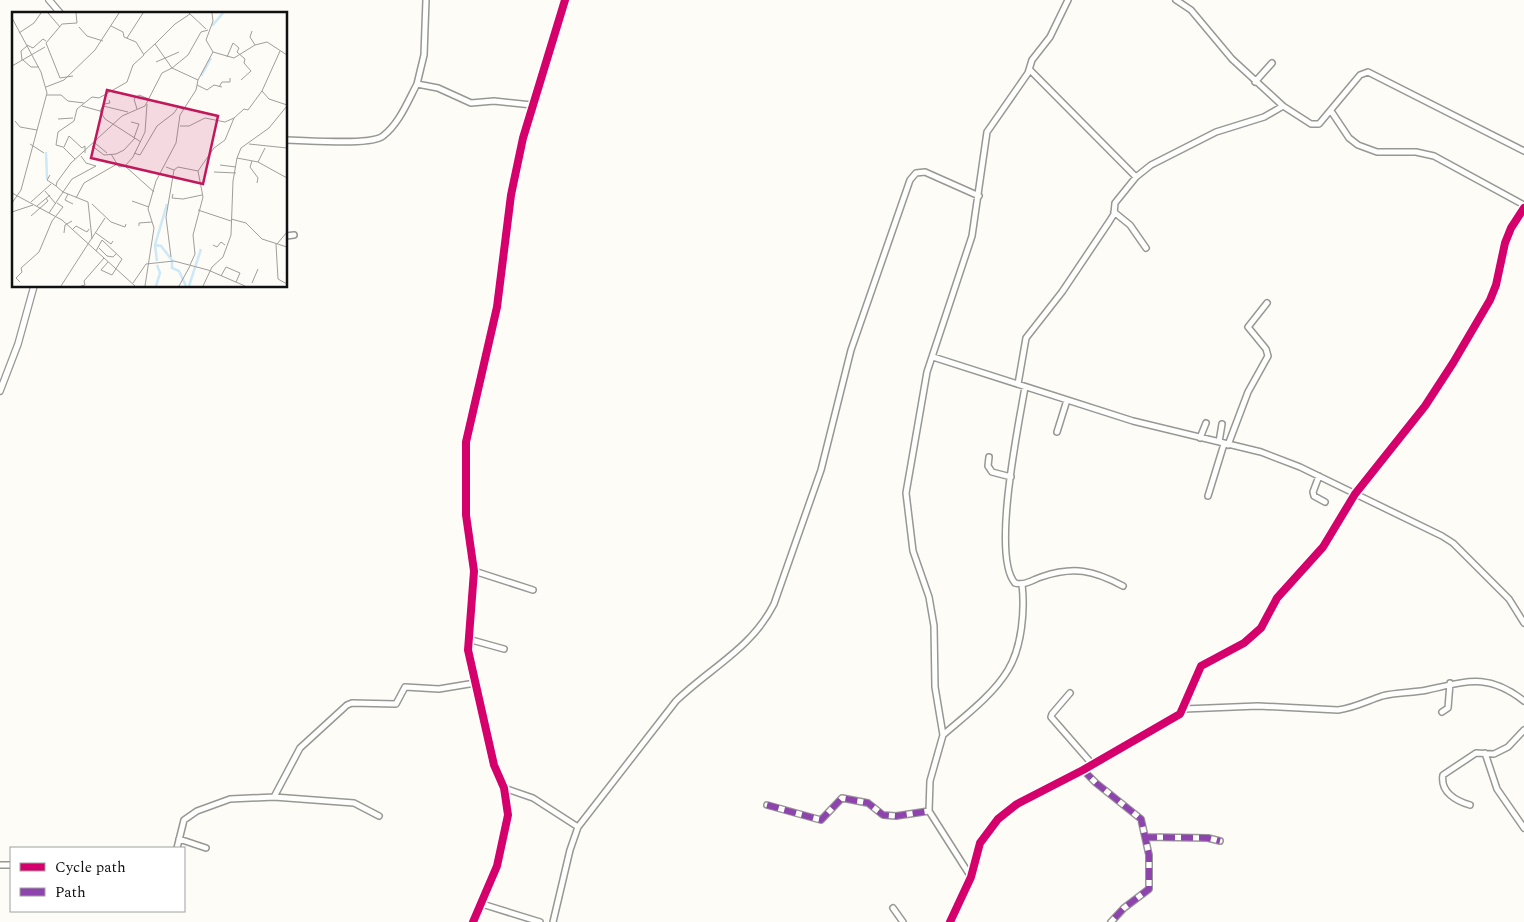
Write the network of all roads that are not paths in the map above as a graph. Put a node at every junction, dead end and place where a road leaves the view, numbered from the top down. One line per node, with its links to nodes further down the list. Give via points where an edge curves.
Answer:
1 (49, 0): 6 (street)
2 (426, 0): 10 (street, via 424,55)
3 (565, 0): 11 (street)
4 (1068, 0): 8 (street, via 1050,37 1032,61)
5 (1177, 0): 9 (street, via 1191,10)
6 (59, 12)
7 (1272, 62): 9 (street)
8 (1030, 70): 16 (street); 17 (street, via 987,132)
9 (1255, 82): 12 (street)
10 (417, 84): 11 (street, via 438,88 470,103 494,101); 14 (street, via 404,109 380,139 365,142)
11 (532, 105): 41 (street, via 511,195 495,314 466,442 466,514)
12 (1283, 106): 13 (street, via 1313,125 1319,124); 16 (street, via 1264,117 1216,132 1151,165)
13 (1331, 111): 15 (street, via 1360,75 1368,72); 18 (street, via 1349,138 1358,145 1377,152 1416,152 1434,156)
14 (288, 140)
15 (1524, 150)
16 (1136, 177): 19 (street, via 1115,203)
17 (979, 196): 25 (street, via 969,247); 65 (street, via 929,173 914,174 850,350 821,470 783,583 769,614 740,650 692,685 676,701)
18 (1524, 206): 38 (street, via 1511,228 1496,285 1475,327 1425,406)
19 (1114, 212): 22 (street, via 1127,222); 26 (street, via 1062,292 1026,338)
20 (294, 235): 21 (street)
21 (288, 236)
22 (1146, 248)
23 (33, 288): 28 (street, via 18,344)
24 (1267, 303): 34 (street, via 1248,328 1268,356)
25 (933, 357): 26 (street); 55 (street, via 926,376 906,500 913,551 930,602 934,626 935,687)
26 (1018, 384): 27 (street)
27 (1025, 387): 29 (street); 37 (street)
28 (0, 391)
29 (1067, 400): 32 (street); 33 (street)
30 (1206, 423): 33 (street)
31 (1222, 424): 34 (street)
32 (1058, 432)
33 (1200, 438): 34 (street)
34 (1224, 443): 36 (street, via 1261,452); 39 (street)
35 (990, 457): 37 (street, via 988,466 992,472)
36 (1319, 476): 38 (street); 40 (street, via 1314,496)
37 (1011, 477): 42 (street, via 1006,546 1011,577 1015,583)
38 (1355, 494): 45 (street, via 1453,543 1509,599); 52 (street, via 1323,547 1278,598 1256,633 1237,648 1198,669)
39 (1208, 496)
40 (1326, 502)
41 (474, 572): 44 (street); 46 (street)
42 (1022, 584): 43 (street, via 1049,574 1080,570); 55 (street, via 1024,603 1010,668)
43 (1123, 586)
44 (533, 590)
45 (1524, 623)
46 (468, 639): 47 (street); 48 (street)
47 (504, 649)
48 (474, 683): 59 (street, via 494,765); 60 (street, via 439,689 405,687 396,704 347,705 300,748)
49 (1450, 683): 51 (street, via 1479,681 1495,684); 52 (street, via 1383,696 1338,710 1258,706); 53 (street, via 1448,706)
50 (1070, 693): 57 (street, via 1051,717)
51 (1524, 701)
52 (1184, 709): 57 (street)
53 (1442, 712)
54 (1524, 730): 56 (street, via 1508,747 1497,753)
55 (943, 735): 63 (street, via 930,781)
56 (1485, 753): 62 (street, via 1476,753 1442,777 1443,785 1454,800); 66 (street, via 1497,789)
57 (1092, 764): 58 (street)
58 (1083, 770): 67 (street, via 1139,815); 72 (street, via 1017,804 998,819 980,843)
59 (504, 788): 65 (street, via 533,798); 73 (street, via 508,807 506,833)
60 (274, 797): 64 (street, via 354,803); 68 (street, via 230,799 197,811 184,820)
61 (767, 805): 63 (street, via 821,820 842,798 868,803 880,814)
62 (1470, 805)
63 (929, 811): 72 (street)
64 (379, 816)
65 (578, 827): 77 (street)
66 (1524, 828)
67 (1145, 836): 69 (street); 80 (street, via 1149,855 1149,889)
68 (179, 839): 70 (street); 71 (street)
69 (1220, 841)
70 (177, 847)
71 (206, 848)
72 (971, 877): 79 (street)
73 (482, 904): 75 (street); 76 (street)
74 (892, 908): 78 (street)
75 (473, 922)
76 (540, 922)
77 (553, 922)
78 (903, 922)
79 (950, 922)
80 (1111, 922)

